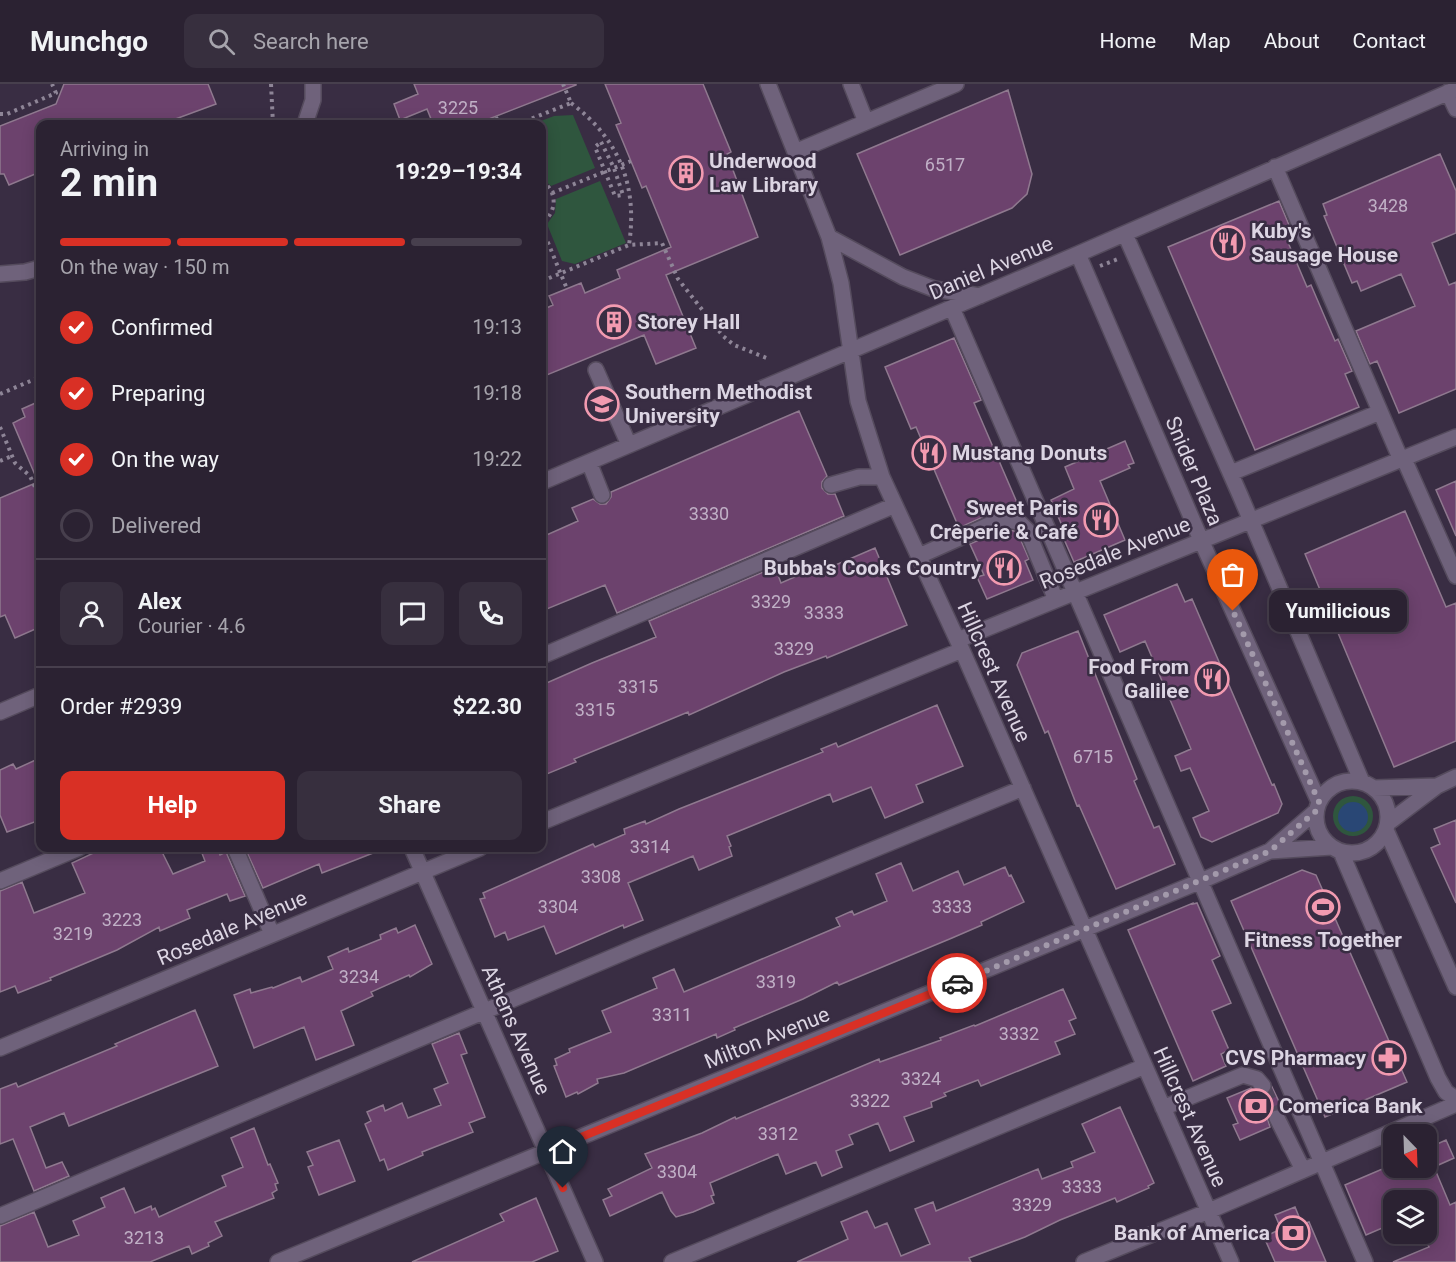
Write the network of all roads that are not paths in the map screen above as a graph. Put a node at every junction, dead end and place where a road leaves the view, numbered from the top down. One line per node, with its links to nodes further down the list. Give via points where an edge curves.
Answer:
1 (313, 84): 7 (street)
2 (768, 84): 9 (street, Hillcrest Avenue)
3 (851, 84): 8 (street)
4 (956, 84): 8 (street)
5 (1452, 90): 6 (street); 10 (street, Daniel Avenue)
6 (1456, 109)
7 (306, 120)
8 (866, 122): 9 (street)
9 (795, 152): 12 (street, Hillcrest Avenue)
10 (1275, 167): 11 (street, Daniel Avenue); 20 (street)
11 (1125, 234): 13 (street, Daniel Avenue); 25 (street, Snider Plaza)
12 (829, 237): 16 (street, via 903,277 934,289); 18 (street, Hillcrest Avenue)
13 (1078, 254): 16 (street, Daniel Avenue); 32 (street, Snider Plaza)
14 (36, 269): 15 (street)
15 (0, 274)
16 (980, 296): 17 (street, Daniel Avenue)
17 (952, 308): 18 (street, Daniel Avenue); 35 (street)
18 (851, 351): 22 (street, Daniel Avenue); 26 (street, Hillcrest Avenue, via 858,401)
19 (596, 370): 22 (street)
20 (1380, 412): 23 (street); 25 (street)
21 (1456, 437): 23 (street, Rosedale Avenue)
22 (628, 446): 24 (street, Daniel Avenue)
23 (1403, 460): 31 (street, Rosedale Avenue); 34 (street)
24 (589, 462): 27 (street, Daniel Avenue); 29 (street)
25 (1231, 473): 31 (street, Snider Plaza)
26 (882, 477): 28 (street, via 859,477); 30 (street, Hillcrest Avenue)
27 (546, 480)
28 (831, 485)
29 (602, 495)
30 (895, 505): 33 (street, Hillcrest Avenue); 38 (street)
31 (1251, 521): 32 (street, Rosedale Avenue); 42 (street, Snider Plaza)
32 (1201, 540): 35 (street, Rosedale Avenue); 45 (street, Snider Plaza)
33 (919, 556): 36 (street, via 1002,519 1019,522 1027,530); 37 (street, Hillcrest Avenue)
34 (1456, 576)
35 (1074, 592): 36 (street, Rosedale Avenue); 56 (street)
36 (1056, 600): 37 (street, Rosedale Avenue)
37 (960, 645): 44 (street, Hillcrest Avenue); 46 (street, Rosedale Avenue)
38 (546, 654)
39 (36, 697): 40 (street)
40 (0, 712)
41 (1456, 777): 43 (street)
42 (1368, 785): 43 (street); 45 (street, via 1350,781 1337,784 1326,791); 47 (street, via 1386,804)
43 (1437, 786): 47 (street)
44 (1023, 788): 57 (street, Hillcrest Avenue); 60 (street)
45 (1317, 807): 48 (street, via 1318,832); 49 (street, Milton Avenue)
46 (546, 820)
47 (1387, 827): 48 (street, via 1368,850); 59 (street)
48 (1336, 850): 49 (street, Milton Avenue); 64 (street, via 1438,1078 1446,1092)
49 (1270, 851): 56 (street, Milton Avenue)
50 (69, 852): 55 (street)
51 (237, 852): 58 (street)
52 (414, 852): 54 (street, Athens Avenue)
53 (470, 852): 54 (street, Rosedale Avenue)
54 (423, 871): 58 (street, Rosedale Avenue); 60 (street, Athens Avenue)
55 (0, 881)
56 (1201, 881): 57 (street, Milton Avenue); 69 (street)
57 (1085, 930): 62 (street, Hillcrest Avenue); 68 (street, Milton Avenue)
58 (272, 934): 61 (street, Rosedale Avenue)
59 (1456, 987)
60 (486, 1012): 68 (street, Athens Avenue); 72 (street)
61 (0, 1048)
62 (1144, 1066): 66 (street, Hillcrest Avenue); 75 (street)
63 (1263, 1086): 66 (street, via 1257,1079 1243,1075)
64 (1456, 1099)
65 (1456, 1104): 69 (street)
66 (1163, 1108): 71 (street, Hillcrest Avenue)
67 (1277, 1119): 70 (street)
68 (547, 1151): 73 (street, Milton Avenue); 74 (street, Athens Avenue)
69 (1322, 1162): 70 (street); 78 (street)
70 (1303, 1170): 71 (street)
71 (1209, 1211): 76 (street); 77 (street, Hillcrest Avenue)
72 (0, 1215)
73 (278, 1262)
74 (595, 1262)
75 (672, 1262)
76 (1084, 1262)
77 (1231, 1262)
78 (1365, 1262)

